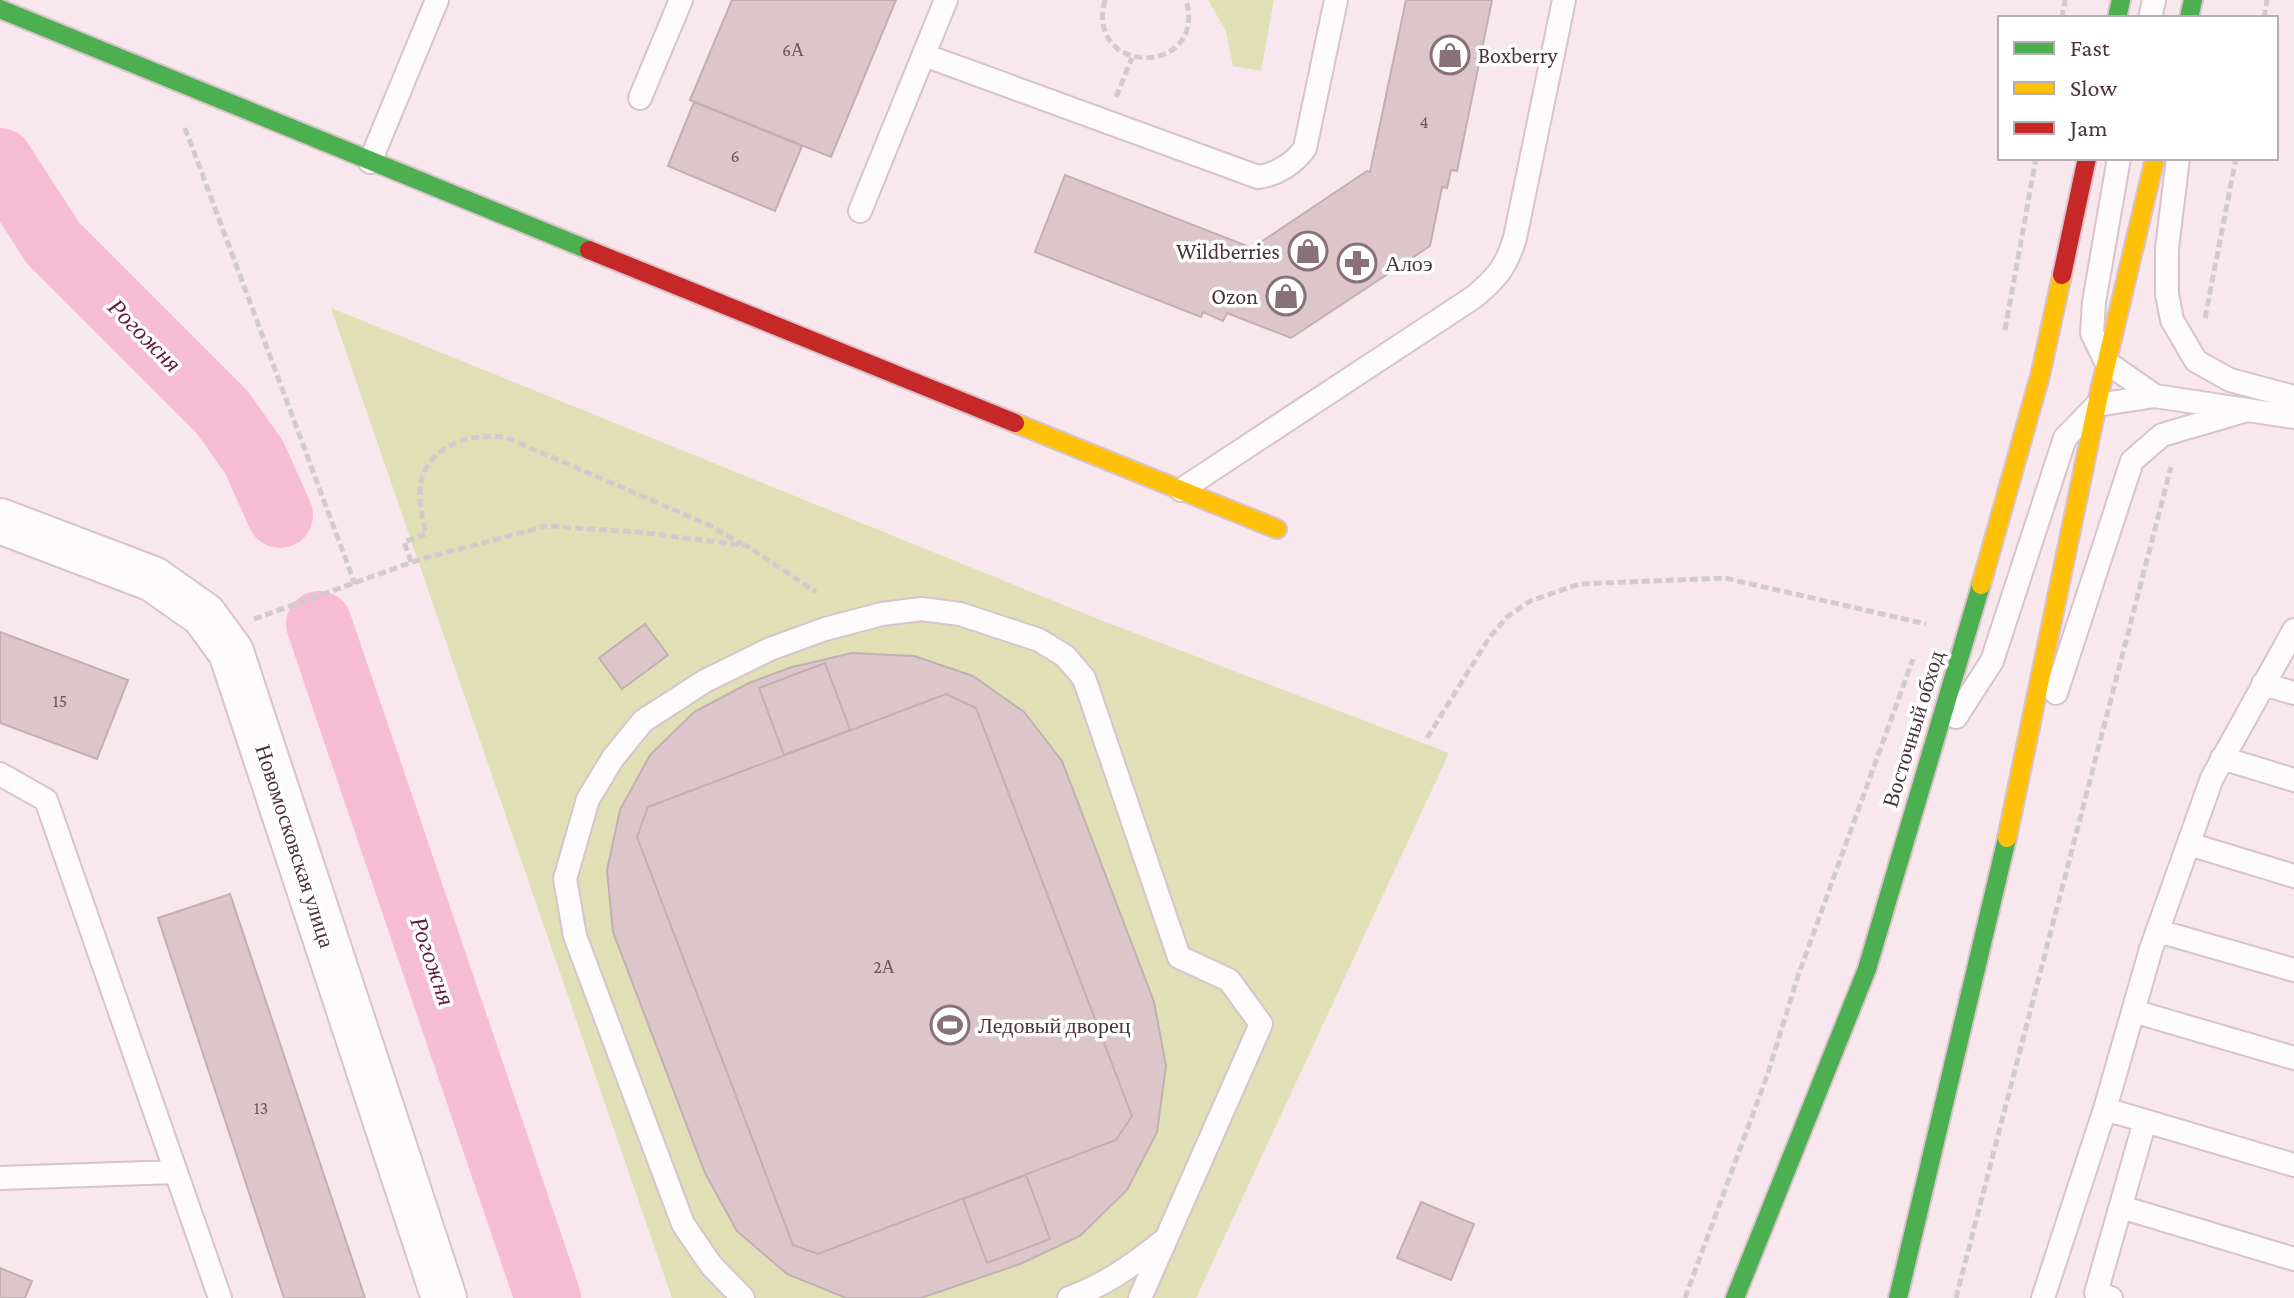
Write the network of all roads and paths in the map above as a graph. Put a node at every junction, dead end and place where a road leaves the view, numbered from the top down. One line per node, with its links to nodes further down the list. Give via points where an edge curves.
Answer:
1 (437, 0): 20 (lane)
2 (681, 0): 12 (lane)
3 (946, 0): 9 (lane)
4 (1105, 0): 10 (path, via 1102,19 1107,36)
5 (1186, 0): 10 (path, via 1188,29 1179,44 1150,60)
6 (1336, 0): 13 (lane, via 1305,148 1268,176 1248,175)
7 (1564, 0): 31 (lane, via 1515,238 1507,263 1493,282)
8 (0, 9): 11 (main road)
9 (924, 55): 13 (lane); 21 (lane)
10 (1132, 58): 13 (path)
11 (166, 78): 20 (main road); 36 (path)
12 (640, 98)
13 (1106, 123)
14 (2036, 160): 23 (path)
15 (2087, 160): 45 (main road, Восточный обход, via 2040,376)
16 (2119, 160): 24 (lane, via 2092,333)
17 (2155, 160): 24 (main road)
18 (2178, 160): 26 (lane, via 2167,248 2172,320 2196,361 2230,380)
19 (2236, 160): 22 (path)
20 (370, 162): 31 (main road)
21 (860, 211)
22 (2204, 324)
23 (2003, 338)
24 (2106, 362): 25 (lane); 27 (main road)
25 (2155, 396): 27 (lane); 28 (lane)
26 (2294, 397)
27 (2097, 405): 45 (lane, via 2065,438 1992,661); 50 (main road)
28 (2248, 410): 29 (lane); 50 (lane, via 2162,435 2132,461)
29 (2294, 417)
30 (2173, 458): 74 (path)
31 (1181, 490): 33 (main road)
32 (0, 521): 66 (street, Новомосковская улица, via 153,579 204,615 231,652)
33 (1277, 529)
34 (747, 546): 35 (path, via 546,526); 35 (path, via 507,438 475,436 446,447 424,475 419,488 426,534 404,542); 37 (path)
35 (411, 562): 36 (path)
36 (355, 584): 38 (path)
37 (816, 592)
38 (254, 619)
39 (2294, 630): 42 (lane)
40 (1921, 638): 44 (path, via 1926,624 1725,578 1579,584 1530,601 1507,617)
41 (1915, 653): 71 (path)
42 (2263, 684): 43 (lane); 46 (lane)
43 (2294, 693)
44 (1427, 738)
45 (1929, 758): 72 (main road, Восточный обход, via 1867,969)
46 (2222, 758): 48 (lane); 49 (lane)
47 (0, 774): 59 (lane, via 46,800)
48 (2294, 780)
49 (2189, 844): 51 (lane); 52 (lane)
50 (2005, 846): 73 (main road)
51 (2294, 876)
52 (2158, 931): 53 (lane); 54 (lane)
53 (2294, 970)
54 (2133, 1011): 55 (lane); 56 (lane)
55 (2294, 1058)
56 (2105, 1109): 57 (lane); 75 (lane)
57 (2145, 1121): 58 (lane); 61 (lane)
58 (2294, 1165)
59 (175, 1172): 60 (lane); 65 (lane)
60 (0, 1178)
61 (2121, 1207): 63 (lane); 76 (lane, via 2096,1293)
62 (1167, 1237): 64 (lane, via 1261,1024 1229,980 1179,957 1084,678 1065,656 1039,640 960,614 922,609 825,629 705,681 643,721 588,799 565,879 575,936 683,1224); 69 (lane, via 1118,1276); 70 (lane)
63 (2294, 1259)
64 (711, 1265): 67 (lane); 68 (lane)
65 (220, 1298)
66 (444, 1298)
67 (724, 1298)
68 (743, 1298)
69 (1069, 1298)
70 (1140, 1298)
71 (1685, 1298)
72 (1735, 1298)
73 (1898, 1298)
74 (1956, 1298)
75 (2043, 1298)
76 (2111, 1298)

